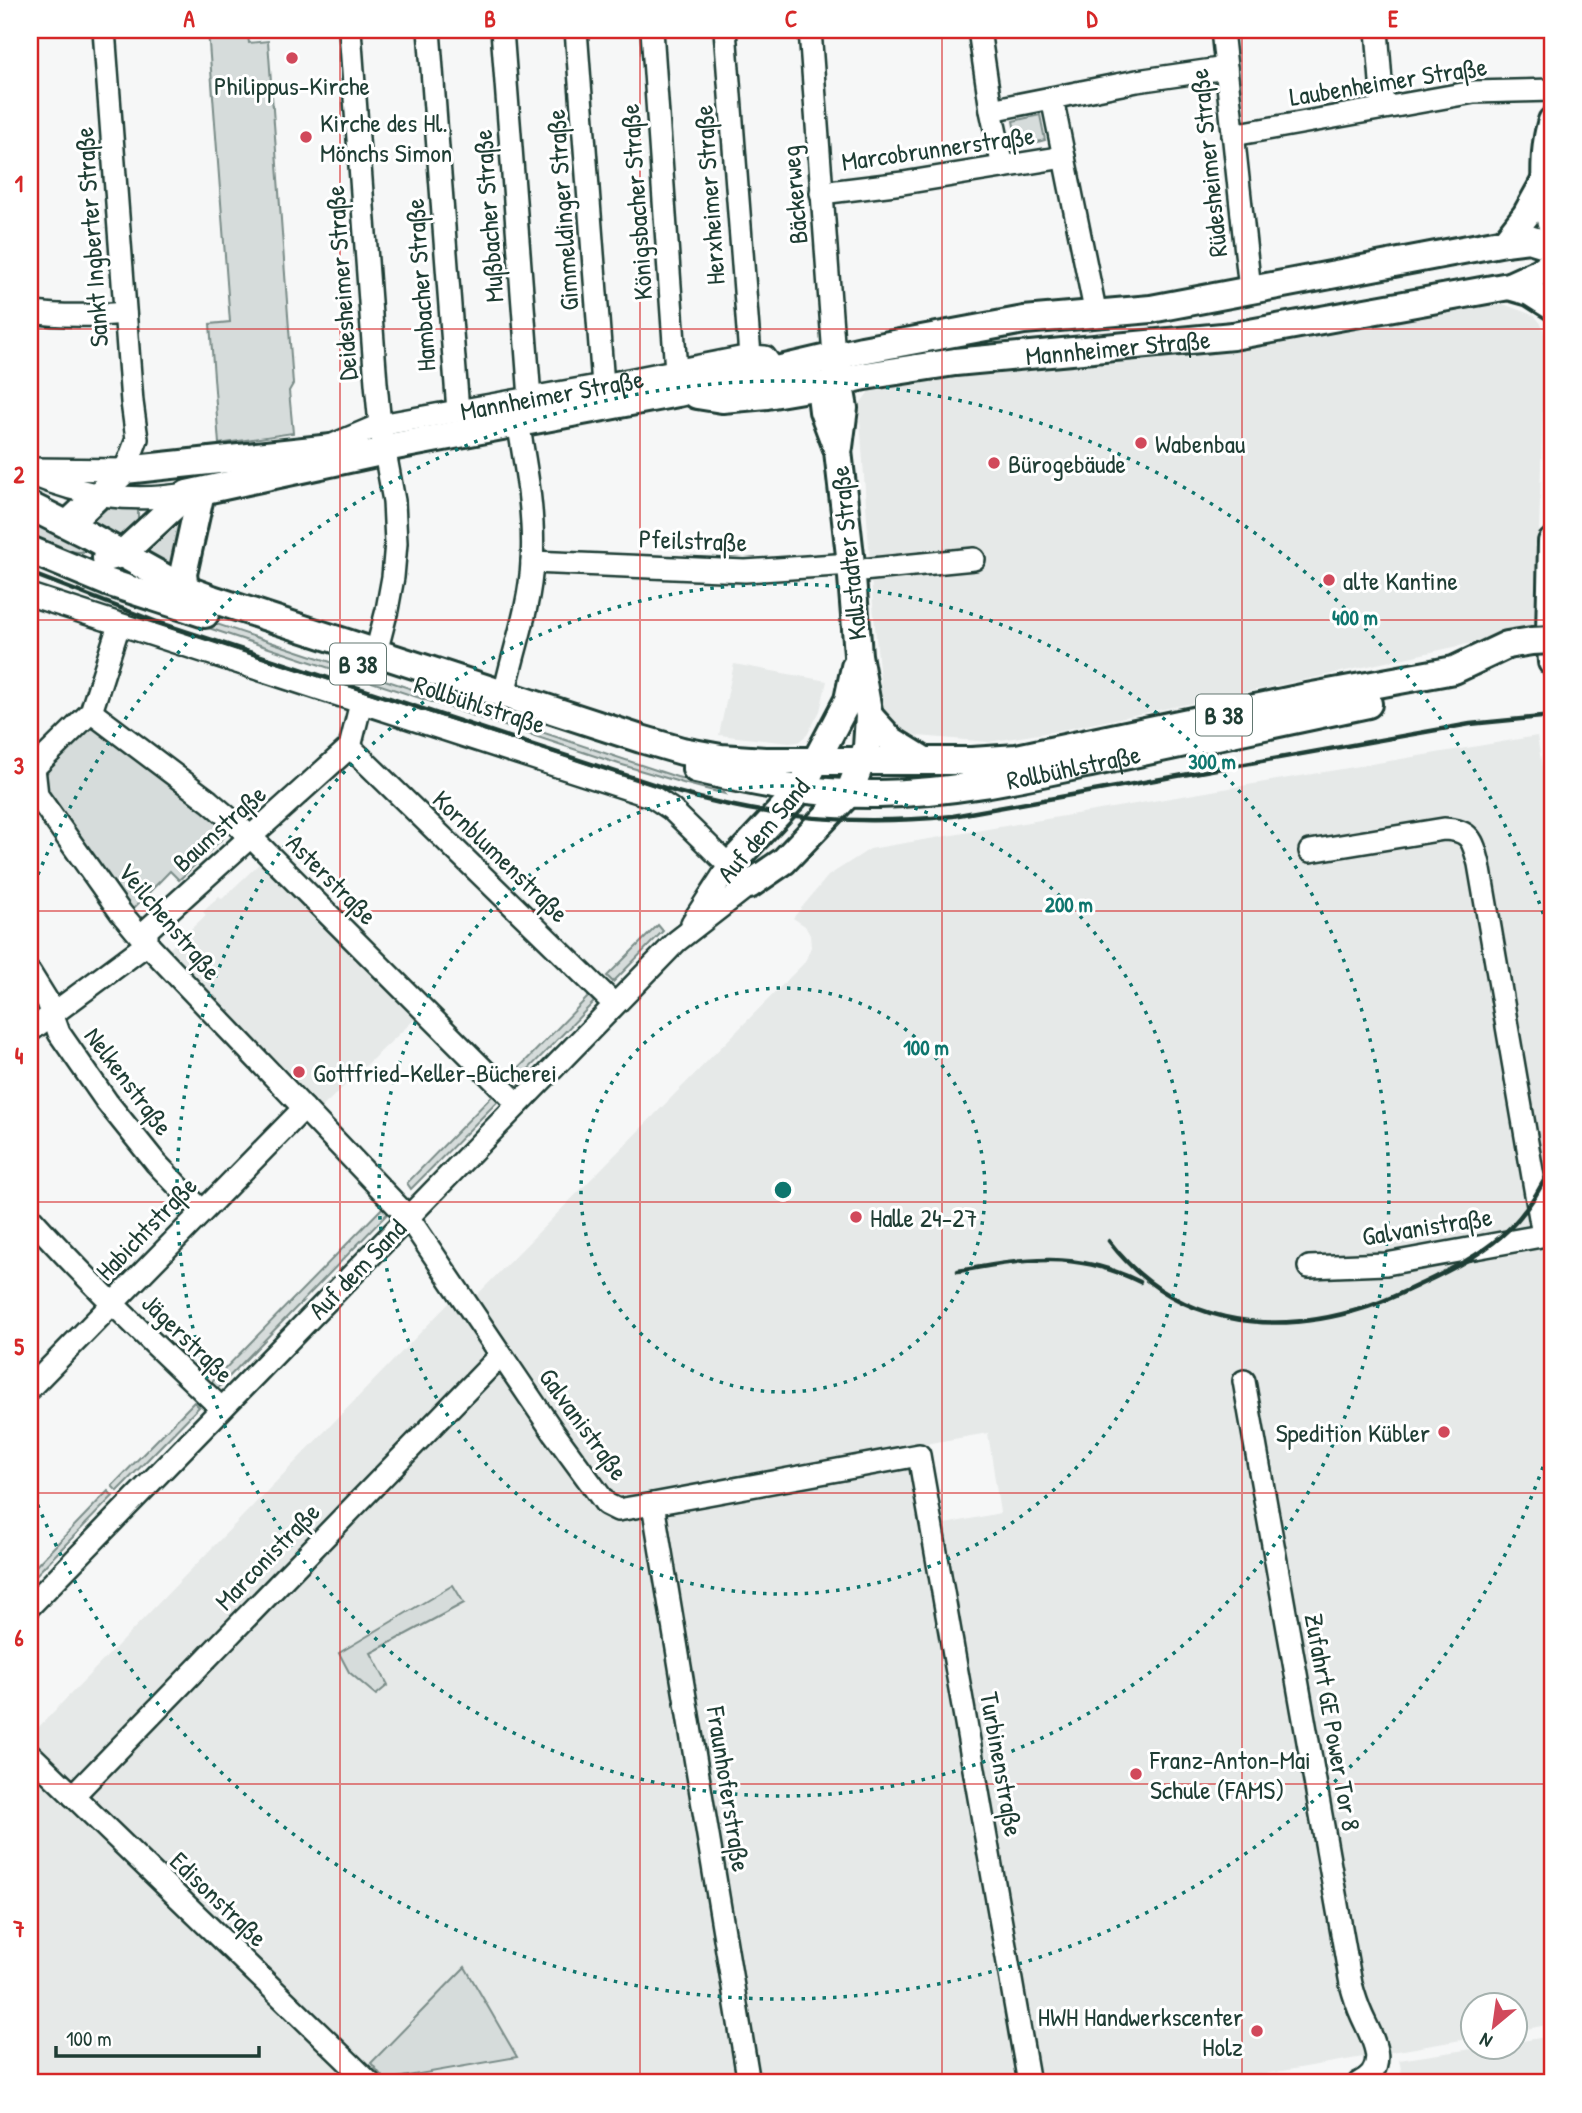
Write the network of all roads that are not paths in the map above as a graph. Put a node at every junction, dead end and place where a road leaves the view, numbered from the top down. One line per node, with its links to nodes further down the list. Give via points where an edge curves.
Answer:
1 (104, 30): 31 (street, Sankt Ingberter Straße)
2 (350, 30): 45 (street, Deidesheimer Straße)
3 (429, 30): 43 (street, Hambacher Straße)
4 (502, 30): 42 (street, Mußbacher Straße)
5 (576, 30): 40 (street, Gimmeldinger Straße)
6 (652, 30): 39 (street, Königsbacher Straße)
7 (725, 30): 35 (street, Herxheimer Straße)
8 (810, 30): 22 (street, Bäckerweg)
9 (979, 30): 16 (street)
10 (1222, 30): 12 (street, Rüdesheimer Straße)
11 (1377, 30): 15 (street)
12 (1226, 68): 14 (street); 18 (street, Rüdesheimer Straße)
13 (1552, 90): 15 (street, Laubenheimer Straße, via 1474,92)
14 (1052, 97): 16 (street); 19 (street)
15 (1383, 107): 18 (street, Laubenheimer Straße)
16 (991, 110): 20 (street)
17 (1552, 121): 21 (main road)
18 (1233, 135): 28 (street, Rüdesheimer Straße)
19 (1063, 157): 20 (street, Marcobrunnerstraße); 32 (street)
20 (1003, 167): 22 (street, Marcobrunnerstraße)
21 (1546, 179): 23 (main road); 24 (main road)
22 (821, 193): 38 (street, Bäckerweg)
23 (1552, 226)
24 (1505, 242): 25 (main road, Mannheimer Straße, via 1529,239); 27 (main road, via 1521,260); 28 (main road, Mannheimer Straße)
25 (1552, 246)
26 (1552, 263): 27 (main road, Mannheimer Straße)
27 (1509, 286): 29 (main road); 34 (main road, Mannheimer Straße, via 1233,336)
28 (1250, 290): 32 (main road, Mannheimer Straße, via 1152,309)
29 (1552, 306)
30 (30, 312): 31 (street)
31 (125, 313): 46 (street, Sankt Ingberter Straße)
32 (1087, 315): 33 (main road, Mannheimer Straße); 34 (main road, via 1061,329 1056,338)
33 (1024, 320): 36 (main road, via 1035,333); 38 (main road, Mannheimer Straße)
34 (1062, 352): 36 (main road, Mannheimer Straße)
35 (750, 356): 37 (street, via 765,357); 39 (street, Mannheimer Straße)
36 (1026, 356): 38 (main road, Mannheimer Straße)
37 (774, 369): 38 (main road, Mannheimer Straße); 39 (main road, Mannheimer Straße); 41 (main road)
38 (831, 374): 41 (main road, Mannheimer Straße); 64 (main road, Kallstadter Straße, via 823,411 838,451)
39 (677, 382): 40 (street, Mannheimer Straße); 41 (main road, Mannheimer Straße, via 722,399); 44 (main road, Mannheimer Straße)
40 (603, 385): 42 (street, Mannheimer Straße)
41 (767, 395)
42 (530, 398): 43 (street, Mannheimer Straße)
43 (458, 411): 45 (street, Mannheimer Straße)
44 (519, 433): 45 (main road, Mannheimer Straße); 62 (street, via 530,499)
45 (383, 436): 49 (main road, Mannheimer Straße); 49 (main road, Mannheimer Straße, via 376,453); 68 (street, Deidesheimer Straße, via 396,543)
46 (136, 439): 47 (street); 50 (street, Sankt Ingberter Straße)
47 (166, 467): 49 (main road, Mannheimer Straße); 50 (main road, Mannheimer Straße)
48 (30, 468): 50 (street)
49 (259, 468): 52 (main road, Mannheimer Straße)
50 (125, 470): 53 (main road); 54 (street)
51 (30, 474): 53 (street, Mannheimer Straße)
52 (194, 493): 54 (street, Mannheimer Straße); 57 (main road, Mannheimer Straße); 65 (main road)
53 (99, 495): 54 (street, Mannheimer Straße); 56 (main road)
54 (143, 500): 57 (street)
55 (30, 506): 56 (main road, B 38)
56 (68, 524): 60 (main road, B 38)
57 (149, 527): 60 (main road, Mannheimer Straße)
58 (1552, 542): 69 (main road, via 1550,633)
59 (30, 550): 63 (main road, B 38)
60 (122, 554): 63 (main road); 65 (main road, Rollbühlstraße / B 38)
61 (974, 559): 64 (street, Pfeilstraße)
62 (533, 562): 64 (street, Pfeilstraße, via 745,571); 71 (street)
63 (60, 563): 80 (main road, Rollbühlstraße / B 38, via 621,750)
64 (851, 568): 70 (main road, Kallstadter Straße)
65 (185, 589): 68 (main road, Rollbühlstraße / B 38)
66 (30, 595): 67 (street, Rollbühlstraße)
67 (119, 625): 73 (street, Rollbühlstraße); 74 (street, Veilchenstraße)
68 (376, 647): 71 (main road, Rollbühlstraße / B 38)
69 (1544, 648): 78 (main road, Rollbühlstraße / B 38, via 1507,645 1461,668 1017,758); 81 (main road, Rollbühlstraße / B 38, via 1513,651 1439,688 1101,761 951,790)
70 (858, 655): 72 (main road, Kallstadter Straße); 75 (main road, Kallstadter Straße)
71 (505, 689): 77 (main road, Rollbühlstraße / B 38, via 682,751 721,758)
72 (848, 700): 77 (main road, Kallstadter Straße); 79 (main road)
73 (361, 703): 76 (street); 85 (street, Rollbühlstraße, via 653,797)
74 (91, 712): 83 (street, Asterstraße); 88 (street, Veilchenstraße, via 34,768 37,795)
75 (869, 716): 78 (main road, via 891,740); 79 (main road, Kallstadter Straße, via 867,747)
76 (350, 747): 83 (street, Baumstraße); 90 (street, Kornblumenstraße)
77 (816, 761): 79 (main road, Rollbühlstraße / B 38); 81 (main road, Auf dem Sand)
78 (925, 761): 79 (main road, Rollbühlstraße / B 38)
79 (853, 762): 81 (main road)
80 (750, 781): 81 (main road, Rollbühlstraße / B 38); 82 (main road)
81 (826, 791): 82 (main road, Auf dem Sand); 86 (main road, Auf dem Sand, via 785,861)
82 (776, 815): 85 (main road, Auf dem Sand)
83 (251, 837): 88 (street, Baumstraße, via 147,930); 93 (street, Asterstraße)
84 (1310, 851): 98 (street, via 1444,829 1468,835 1479,864)
85 (729, 866): 86 (street, Rollbühlstraße); 87 (street, Auf dem Sand)
86 (749, 885): 87 (street, Auf dem Sand)
87 (685, 933): 90 (street, Auf dem Sand)
88 (147, 944): 91 (street, Baumstraße); 94 (street, Veilchenstraße)
89 (30, 973): 91 (street, Nelkenstraße)
90 (614, 1004): 93 (street, Auf dem Sand)
91 (52, 1016): 92 (street, Baumstraße); 95 (street, Nelkenstraße, via 107,1102)
92 (30, 1031)
93 (518, 1104): 97 (street, Auf dem Sand)
94 (304, 1108): 95 (street, Habichtstraße); 97 (street, Veilchenstraße)
95 (202, 1211): 100 (street, Habichtstraße)
96 (30, 1217): 100 (street, Jägerstraße)
97 (408, 1217): 101 (street, Galvanistraße); 104 (street, Auf dem Sand)
98 (1548, 1234): 99 (street, Galvanistraße, via 1386,1264)
99 (1309, 1267)
100 (112, 1303): 103 (street, Habichtstraße); 104 (street, Jägerstraße)
101 (501, 1355): 106 (street, Galvanistraße, via 606,1504 618,1510); 109 (street, Marconistraße)
102 (1245, 1387): 113 (street, Zufahrt GE Power Tor 8, via 1351,1984 1377,2047 1372,2073)
103 (30, 1388)
104 (221, 1408): 107 (street, Auf dem Sand)
105 (919, 1455): 106 (street, Galvanistraße); 112 (street, Turbinenstraße)
106 (653, 1504): 111 (street, Fraunhoferstraße)
107 (30, 1606)
108 (30, 1754): 109 (street, Edisonstraße)
109 (73, 1796): 110 (street, Edisonstraße)
110 (370, 2083)
111 (749, 2083)
112 (1029, 2083)
113 (1359, 2083)

